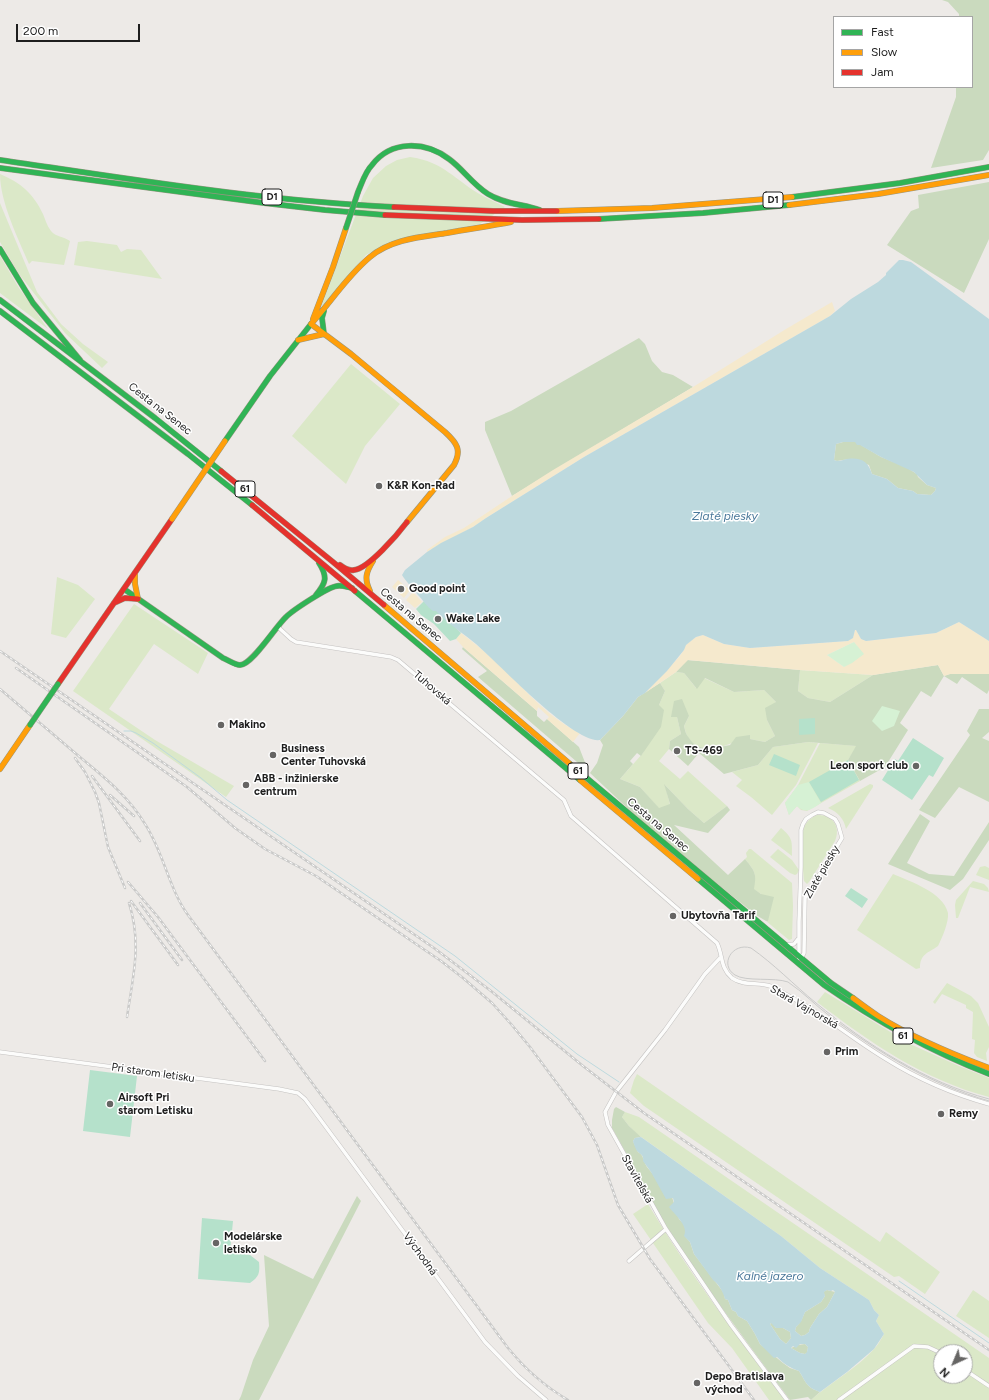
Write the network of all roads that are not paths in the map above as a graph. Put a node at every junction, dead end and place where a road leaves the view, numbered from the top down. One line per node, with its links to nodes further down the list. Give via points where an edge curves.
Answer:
1 (0, 160): 5 (main road, D1, via 258,196 438,210)
2 (989, 167): 5 (main road, D1, via 899,184 779,199 688,207)
3 (0, 168): 6 (main road, D1, via 149,189 330,210 386,215)
4 (989, 175): 6 (main road, D1, via 812,203 690,214)
5 (546, 212): 11 (main road, bridge, via 511,204 488,194 450,160 430,148 416,145 394,148 381,156 370,168 358,192 331,274)
6 (522, 220): 9 (main road, via 392,244 366,260)
7 (0, 249): 14 (main road, via 37,309)
8 (0, 300): 14 (main road, Cesta na Senec / 61)
9 (326, 308): 11 (main road); 12 (main road, via 322,318)
10 (0, 311): 15 (main road, Cesta na Senec / 61, via 188,454)
11 (311, 324): 12 (main road, 61); 13 (main road)
12 (324, 334): 13 (main road); 16 (main road, 61, via 414,406 451,438 458,449 456,462 450,471)
13 (298, 340): 18 (main road, bridge)
14 (80, 360): 17 (main road, Cesta na Senec / 61, via 205,457)
15 (314, 555): 20 (main road, Cesta na Senec / 61); 22 (main road, 61, via 326,576 324,585)
16 (376, 556): 17 (main road, 61, via 357,570); 21 (main road, 61, via 365,579)
17 (333, 562): 21 (main road, Cesta na Senec / 61)
18 (135, 572): 19 (main road); 23 (main road)
19 (124, 589): 23 (main road, 61); 24 (main road)
20 (354, 589): 22 (main road, 61, via 337,586); 30 (main road, Cesta na Senec / 61)
21 (372, 595): 29 (main road, Cesta na Senec / 61)
22 (315, 597): 25 (main road, 61, via 288,615)
23 (138, 598): 24 (main road, via 125,598); 25 (main road, 61, via 223,658 240,665 253,658)
24 (114, 603): 26 (main road, bridge)
25 (278, 627): 27 (street, Tuhovská, via 298,642 398,660)
26 (0, 768)
27 (564, 800): 31 (street, Stará Vajnorská, via 570,816 717,942)
28 (799, 938): 29 (street, via 792,944); 32 (street, Zlaté piesky); 32 (street, Zlaté piesky, via 801,830 806,819 818,812 824,813 835,819 842,838 805,898 804,952)
29 (782, 943): 32 (main road, Cesta na Senec / 61)
30 (784, 952): 32 (street, Cesta na Senec); 33 (main road, Cesta na Senec / 61)
31 (720, 958): 38 (street, Stará Vajnorská, via 725,971 737,981 770,986 825,1018 900,1068 932,1084); 39 (street, Staviteľská, via 705,974 615,1094 605,1112 608,1125)
32 (799, 958): 33 (street, Zlaté piesky); 35 (main road, Cesta na Senec / 61, via 842,992 884,1020 947,1051)
33 (804, 970): 36 (main road, Cesta na Senec / 61, via 883,1025 944,1056)
34 (0, 1052): 37 (street, Pri starom letisku, via 279,1089 296,1092)
35 (989, 1068)
36 (989, 1074)
37 (304, 1099): 44 (street, Východná, via 485,1342)
38 (989, 1104)
39 (666, 1229): 40 (street); 45 (street, Staviteľská, via 730,1325)
40 (629, 1261)
41 (933, 1349): 46 (street, via 914,1346)
42 (973, 1375): 43 (street)
43 (989, 1386)
44 (546, 1400)
45 (787, 1400)
46 (839, 1400)

